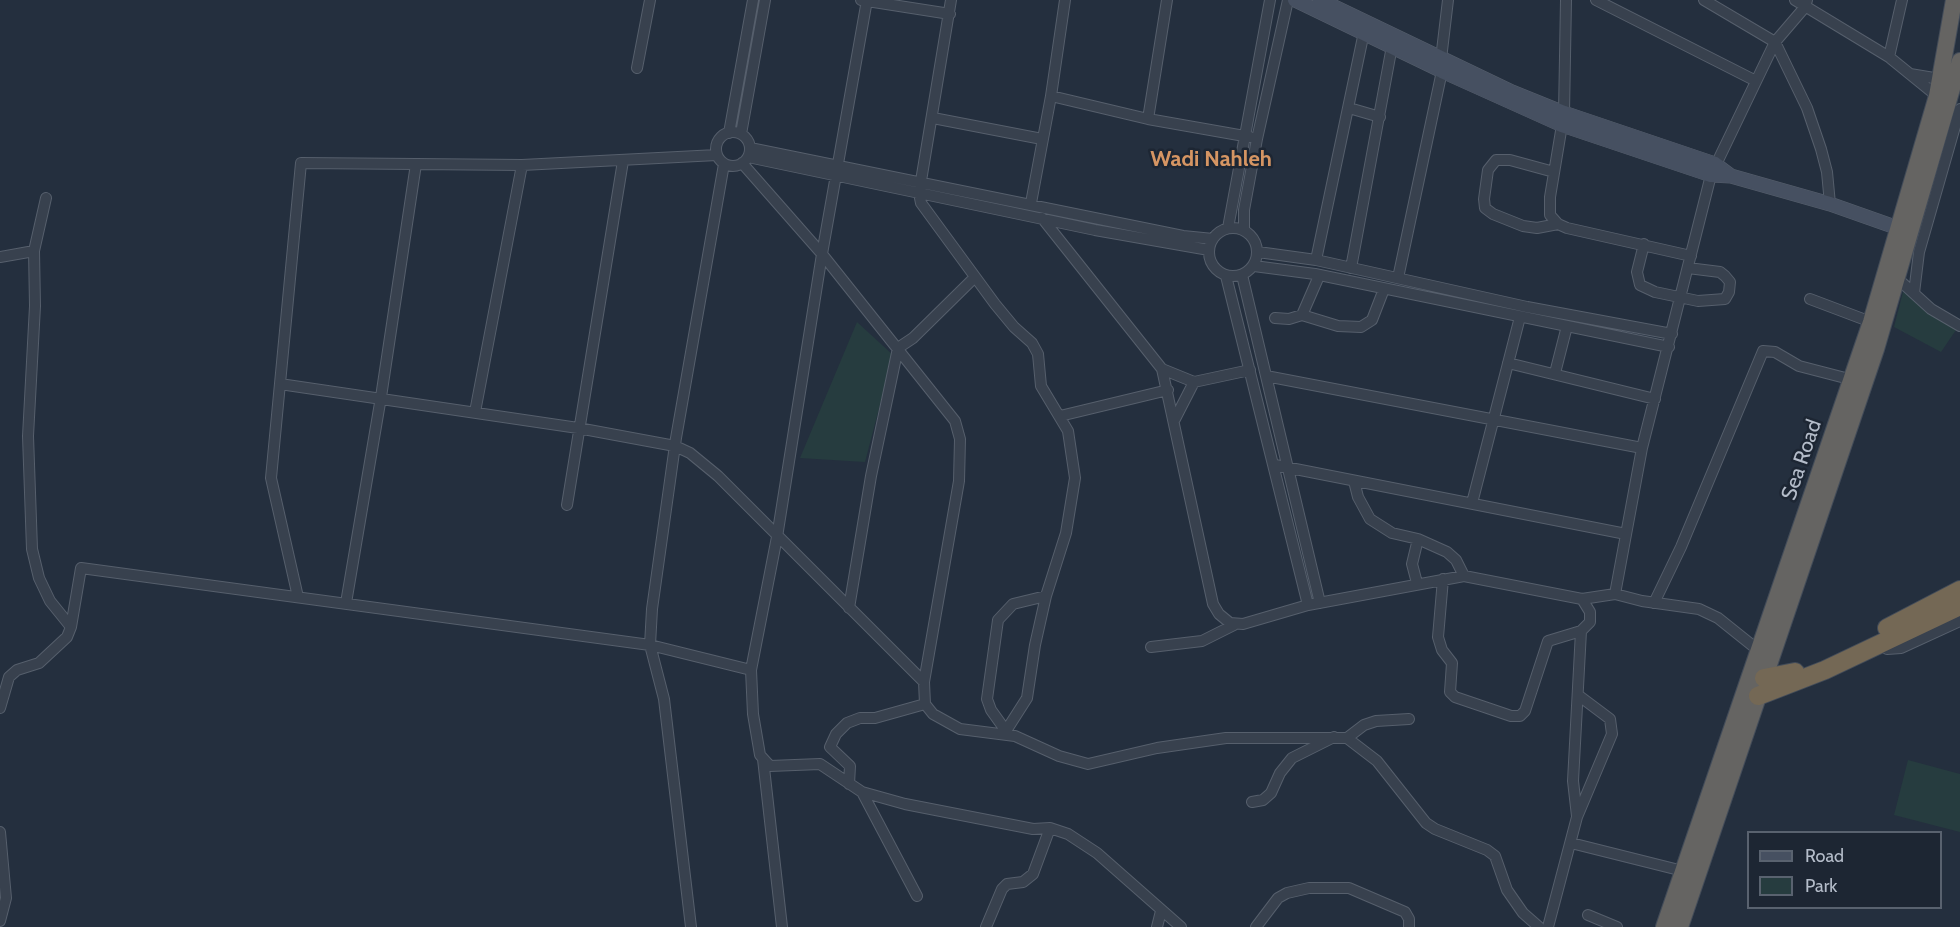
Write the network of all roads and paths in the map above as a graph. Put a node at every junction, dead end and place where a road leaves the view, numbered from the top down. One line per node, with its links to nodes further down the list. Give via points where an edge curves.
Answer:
1 (650, 0): 28 (street)
2 (753, 0): 25 (street)
3 (765, 0): 25 (street)
4 (865, 0): 20 (street); 51 (street)
5 (951, 0): 20 (street)
6 (1065, 0): 32 (street)
7 (1167, 0): 38 (street)
8 (1270, 0): 42 (street)
9 (1288, 0): 42 (street)
10 (1295, 0): 21 (main road)
11 (1320, 0): 27 (main road)
12 (1448, 0): 27 (street)
13 (1566, 0): 39 (street)
14 (1596, 0): 31 (street)
15 (1704, 0): 22 (street)
16 (1795, 0): 19 (street)
17 (1902, 0): 24 (street)
18 (1954, 0): 30 (highway, Sea Road)
19 (1806, 4): 22 (street); 24 (street)
20 (950, 14): 37 (street)
21 (1364, 32): 23 (main road); 34 (street)
22 (1775, 42): 31 (street); 58 (street, via 1807,108 1827,172)
23 (1392, 46): 27 (main road); 36 (street)
24 (1889, 57): 29 (street)
25 (749, 60): 40 (street); 41 (street)
26 (1960, 61): 67 (highway, Sea Road)
27 (1442, 65): 39 (main road); 83 (street)
28 (636, 68)
29 (1910, 74): 30 (street); 33 (street)
30 (1940, 79): 33 (highway, Sea Road)
31 (1756, 81): 52 (street)
32 (1051, 96): 38 (street); 43 (street)
33 (1937, 96): 62 (highway, Sea Road)
34 (1349, 108): 36 (street); 74 (street)
35 (1960, 109): 44 (street)
36 (1380, 117): 76 (street)
37 (933, 118): 43 (street); 55 (street)
38 (1148, 119): 42 (street)
39 (1563, 119): 52 (main road); 53 (street)
40 (729, 133): 41 (street); 45 (street, via 717,144)
41 (741, 134): 46 (street)
42 (1251, 137): 61 (street); 63 (street)
43 (1042, 139): 57 (street)
44 (1955, 145): 67 (street)
45 (717, 155): 47 (street); 49 (street)
46 (747, 156): 49 (street, via 737,166); 51 (street); 54 (street); 70 (street)
47 (623, 161): 50 (street); 113 (street)
48 (416, 164): 50 (street); 105 (street, via 301,164); 107 (street)
49 (724, 164): 114 (street)
50 (522, 165): 109 (street)
51 (840, 165): 54 (street); 55 (street)
52 (1713, 170): 58 (main road); 72 (street)
53 (1554, 172): 60 (street, via 1550,215); 60 (street, via 1496,160 1488,170 1484,199 1485,208 1493,214 1523,226)
54 (837, 177): 55 (street); 70 (street)
55 (920, 188): 57 (street); 59 (street); 82 (street, via 924,211)
56 (46, 198): 68 (street)
57 (1031, 204): 64 (street)
58 (1830, 204): 62 (main road)
59 (1042, 218): 66 (street); 99 (street)
60 (1558, 224): 65 (street)
61 (1228, 228): 63 (street); 64 (street)
62 (1898, 228): 92 (highway, Sea Road)
63 (1244, 230): 69 (street, via 1254,239)
64 (1213, 239): 66 (street)
65 (1644, 244): 72 (street); 87 (street, via 1637,272 1640,285)
66 (1209, 250): 79 (street, via 1213,266)
67 (1913, 250): 84 (highway, Sea Road); 86 (street)
68 (34, 251): 73 (street); 140 (street, via 35,316 28,436 32,549 50,601)
69 (1258, 252): 71 (street); 75 (street)
70 (822, 254): 97 (street); 122 (street)
71 (1286, 256): 74 (street); 78 (street)
72 (1690, 256): 77 (street)
73 (0, 257)
74 (1316, 260): 76 (street)
75 (1254, 266): 78 (street); 80 (street)
76 (1351, 268): 83 (street)
77 (1688, 268): 87 (street); 87 (street, via 1720,272 1730,282 1729,292 1725,299 1713,301)
78 (1282, 270): 81 (street)
79 (1226, 276): 80 (street); 100 (street)
80 (1242, 276): 102 (street)
81 (1319, 276): 85 (street); 89 (street)
82 (974, 278): 97 (street); 110 (street, via 1032,343 1038,354 1041,386)
83 (1398, 278): 95 (street)
84 (1898, 279): 86 (street); 147 (highway, Sea Road)
85 (1384, 289): 89 (street, via 1372,320 1361,327 1345,327); 90 (street)
86 (1914, 293): 94 (street, via 1931,309)
87 (1681, 296): 95 (street)
88 (1810, 299): 92 (street)
89 (1302, 315): 91 (street)
90 (1520, 317): 93 (street); 98 (street)
91 (1275, 318)
92 (1871, 322): 103 (highway, Sea Road)
93 (1567, 326): 96 (street); 101 (street)
94 (1960, 326)
95 (1672, 334): 96 (street)
96 (1669, 347): 108 (street)
97 (898, 348): 137 (street); 148 (street, via 948,410 960,439 959,481)
98 (1508, 363): 101 (street); 111 (street)
99 (1162, 369): 104 (street); 106 (street)
100 (1251, 370): 104 (street); 116 (street)
101 (1555, 373): 108 (street)
102 (1266, 376): 111 (street); 117 (street)
103 (1853, 380): 134 (street, via 1799,366 1775,351 1763,351 1681,547); 145 (highway, Sea Road)
104 (1194, 382): 112 (street)
105 (280, 384): 107 (street); 130 (street, via 271,478)
106 (1168, 390): 110 (street); 112 (street)
107 (381, 397): 109 (street); 132 (street)
108 (1655, 399): 115 (street)
109 (475, 412): 113 (street)
110 (1060, 416): 129 (street, via 1068,430 1075,478 1066,534)
111 (1494, 418): 115 (street); 119 (street)
112 (1175, 419): 139 (street, via 1213,604)
113 (578, 428): 114 (street); 120 (street)
114 (675, 446): 122 (street, via 698,458); 143 (street)
115 (1642, 448): 121 (street)
116 (1275, 465): 117 (street); 135 (street)
117 (1287, 467): 118 (street); 133 (street)
118 (1354, 481): 119 (street); 123 (street, via 1370,519 1392,533)
119 (1472, 503): 121 (street)
120 (567, 505)
121 (1626, 534): 128 (street)
122 (777, 537): 137 (street); 146 (street)
123 (1418, 538): 124 (street, via 1447,552); 126 (street, via 1412,564)
124 (1464, 576): 125 (street); 131 (street)
125 (1443, 579): 126 (street); 141 (street, via 1438,637 1452,663 1449,687 1455,697 1520,716 1527,706 1548,641)
126 (1417, 583): 133 (street)
127 (1960, 590): 142 (highway)
128 (1615, 594): 131 (street); 134 (street)
129 (1046, 596): 154 (street, via 1027,698); 154 (street, via 1013,604 998,620 987,699)
130 (298, 597): 132 (street); 140 (street, via 81,568)
131 (1582, 599): 141 (street, via 1591,619)
132 (346, 603): 143 (street)
133 (1320, 603): 135 (street)
134 (1653, 603): 145 (street, via 1707,612)
135 (1308, 605): 139 (street)
136 (1960, 606): 142 (highway)
137 (849, 608): 148 (street)
138 (1960, 621): 142 (street, via 1900,648)
139 (1234, 625): 144 (street, via 1203,641)
140 (71, 627): 152 (street, via 53,652 9,676)
141 (1581, 631): 149 (street)
142 (1887, 639): 147 (highway, via 1802,670); 150 (highway, via 1825,670)
143 (650, 645): 146 (street); 171 (street, via 664,699)
144 (1151, 646)
145 (1758, 650): 147 (highway, Sea Road)
146 (751, 670): 158 (street, via 753,714)
147 (1757, 676): 150 (highway, Sea Road); 155 (highway, Sea Road)
148 (924, 682): 151 (street)
149 (1578, 695): 162 (street, via 1573,781); 162 (street, via 1610,718 1613,730)
150 (1758, 696): 155 (highway, Sea Road)
151 (925, 704): 154 (street, via 933,714 960,729); 159 (street, via 875,718 860,718 847,723 836,734 831,747 850,766)
152 (0, 708)
153 (1409, 719): 157 (street, via 1376,721)
154 (1005, 733): 156 (street, via 1088,764 1226,738)
155 (1738, 733): 166 (highway, Sea Road); 182 (highway, Sea Road)
156 (1334, 737): 157 (street); 161 (street, via 1292,758 1267,797)
157 (1347, 738): 178 (street, via 1377,761 1426,823 1494,856 1507,890 1523,914)
158 (763, 759): 159 (street, via 770,766 819,764); 172 (street)
159 (849, 784): 160 (street)
160 (862, 792): 163 (street, via 1033,829); 167 (street)
161 (1252, 802)
162 (1577, 817): 165 (street)
163 (1050, 828): 168 (street, via 1068,834 1097,853); 173 (street, via 1033,874 1002,889)
164 (0, 832): 170 (street, via 6,898)
165 (1571, 843): 166 (street); 179 (street)
166 (1683, 871): 181 (highway, Sea Road)
167 (917, 896)
168 (1161, 911): 174 (street); 175 (street)
169 (1588, 915): 180 (street)
170 (0, 921)
171 (692, 927)
172 (782, 927)
173 (986, 927)
174 (1157, 927)
175 (1181, 927)
176 (1256, 927): 177 (street, via 1278,898 1287,893 1309,888 1348,888 1405,912)
177 (1409, 927)
178 (1539, 927)
179 (1548, 927)
180 (1617, 927)
181 (1664, 927)
182 (1680, 927)

